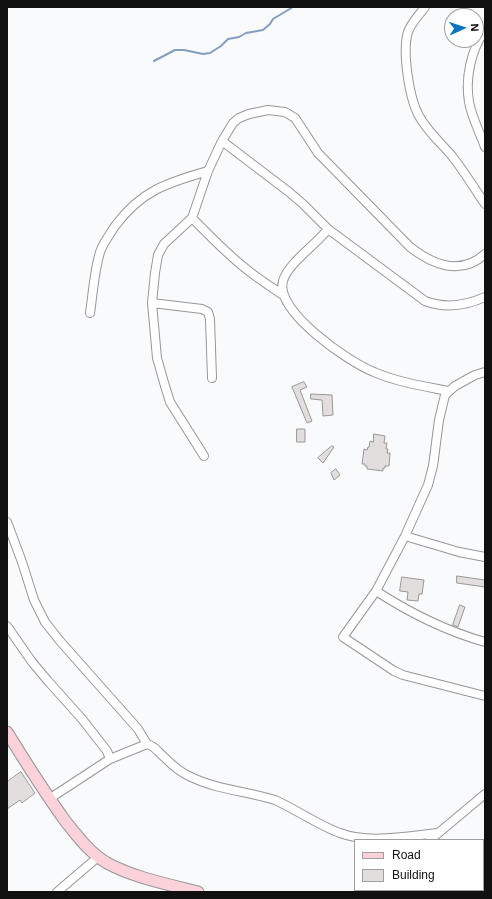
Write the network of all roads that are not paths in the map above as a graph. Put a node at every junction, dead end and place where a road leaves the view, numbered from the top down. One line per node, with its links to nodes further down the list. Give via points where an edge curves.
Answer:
1 (425, 7): 6 (street, via 408,30 405,44 409,86 414,104 418,116 452,157)
2 (485, 30): 4 (street, via 473,53 468,85 469,102)
3 (222, 141): 5 (street); 8 (street, via 299,200); 9 (street, via 239,118 268,110 285,112 295,118 318,153 421,256 453,266 471,264)
4 (485, 147)
5 (208, 171): 7 (street); 13 (street, via 173,181 154,190 126,211 100,251)
6 (485, 204)
7 (192, 218): 10 (street, via 240,264); 12 (street, via 164,244 158,255)
8 (328, 229): 10 (street, via 287,271 282,283); 11 (street, via 425,300 436,305 454,306)
9 (485, 254)
10 (283, 295): 16 (street, via 302,322 358,364 392,378)
11 (485, 298)
12 (152, 303): 15 (street, via 202,308 208,312); 17 (street, via 157,358 164,386 176,414)
13 (90, 313)
14 (485, 372): 16 (street, via 464,380)
15 (212, 378)
16 (448, 391): 19 (street, via 443,401 432,472)
17 (204, 456)
18 (7, 522): 26 (street, via 34,600 45,622 138,729)
19 (405, 536): 20 (street, via 458,552); 21 (street)
20 (485, 557)
21 (376, 591): 23 (street, via 420,617); 24 (street, via 343,637 403,675)
22 (7, 626): 27 (street, via 32,662 107,751)
23 (485, 642)
24 (485, 696)
25 (7, 732): 29 (street)
26 (148, 744): 27 (street); 30 (street, via 190,777 216,787 275,800 339,833 366,838 390,838)
27 (110, 759): 29 (street)
28 (485, 794): 30 (street)
29 (49, 799): 32 (street, via 77,836)
30 (438, 833): 31 (street)
31 (431, 839)
32 (98, 857): 33 (street); 34 (street, via 131,874)
33 (57, 892)
34 (198, 892)

